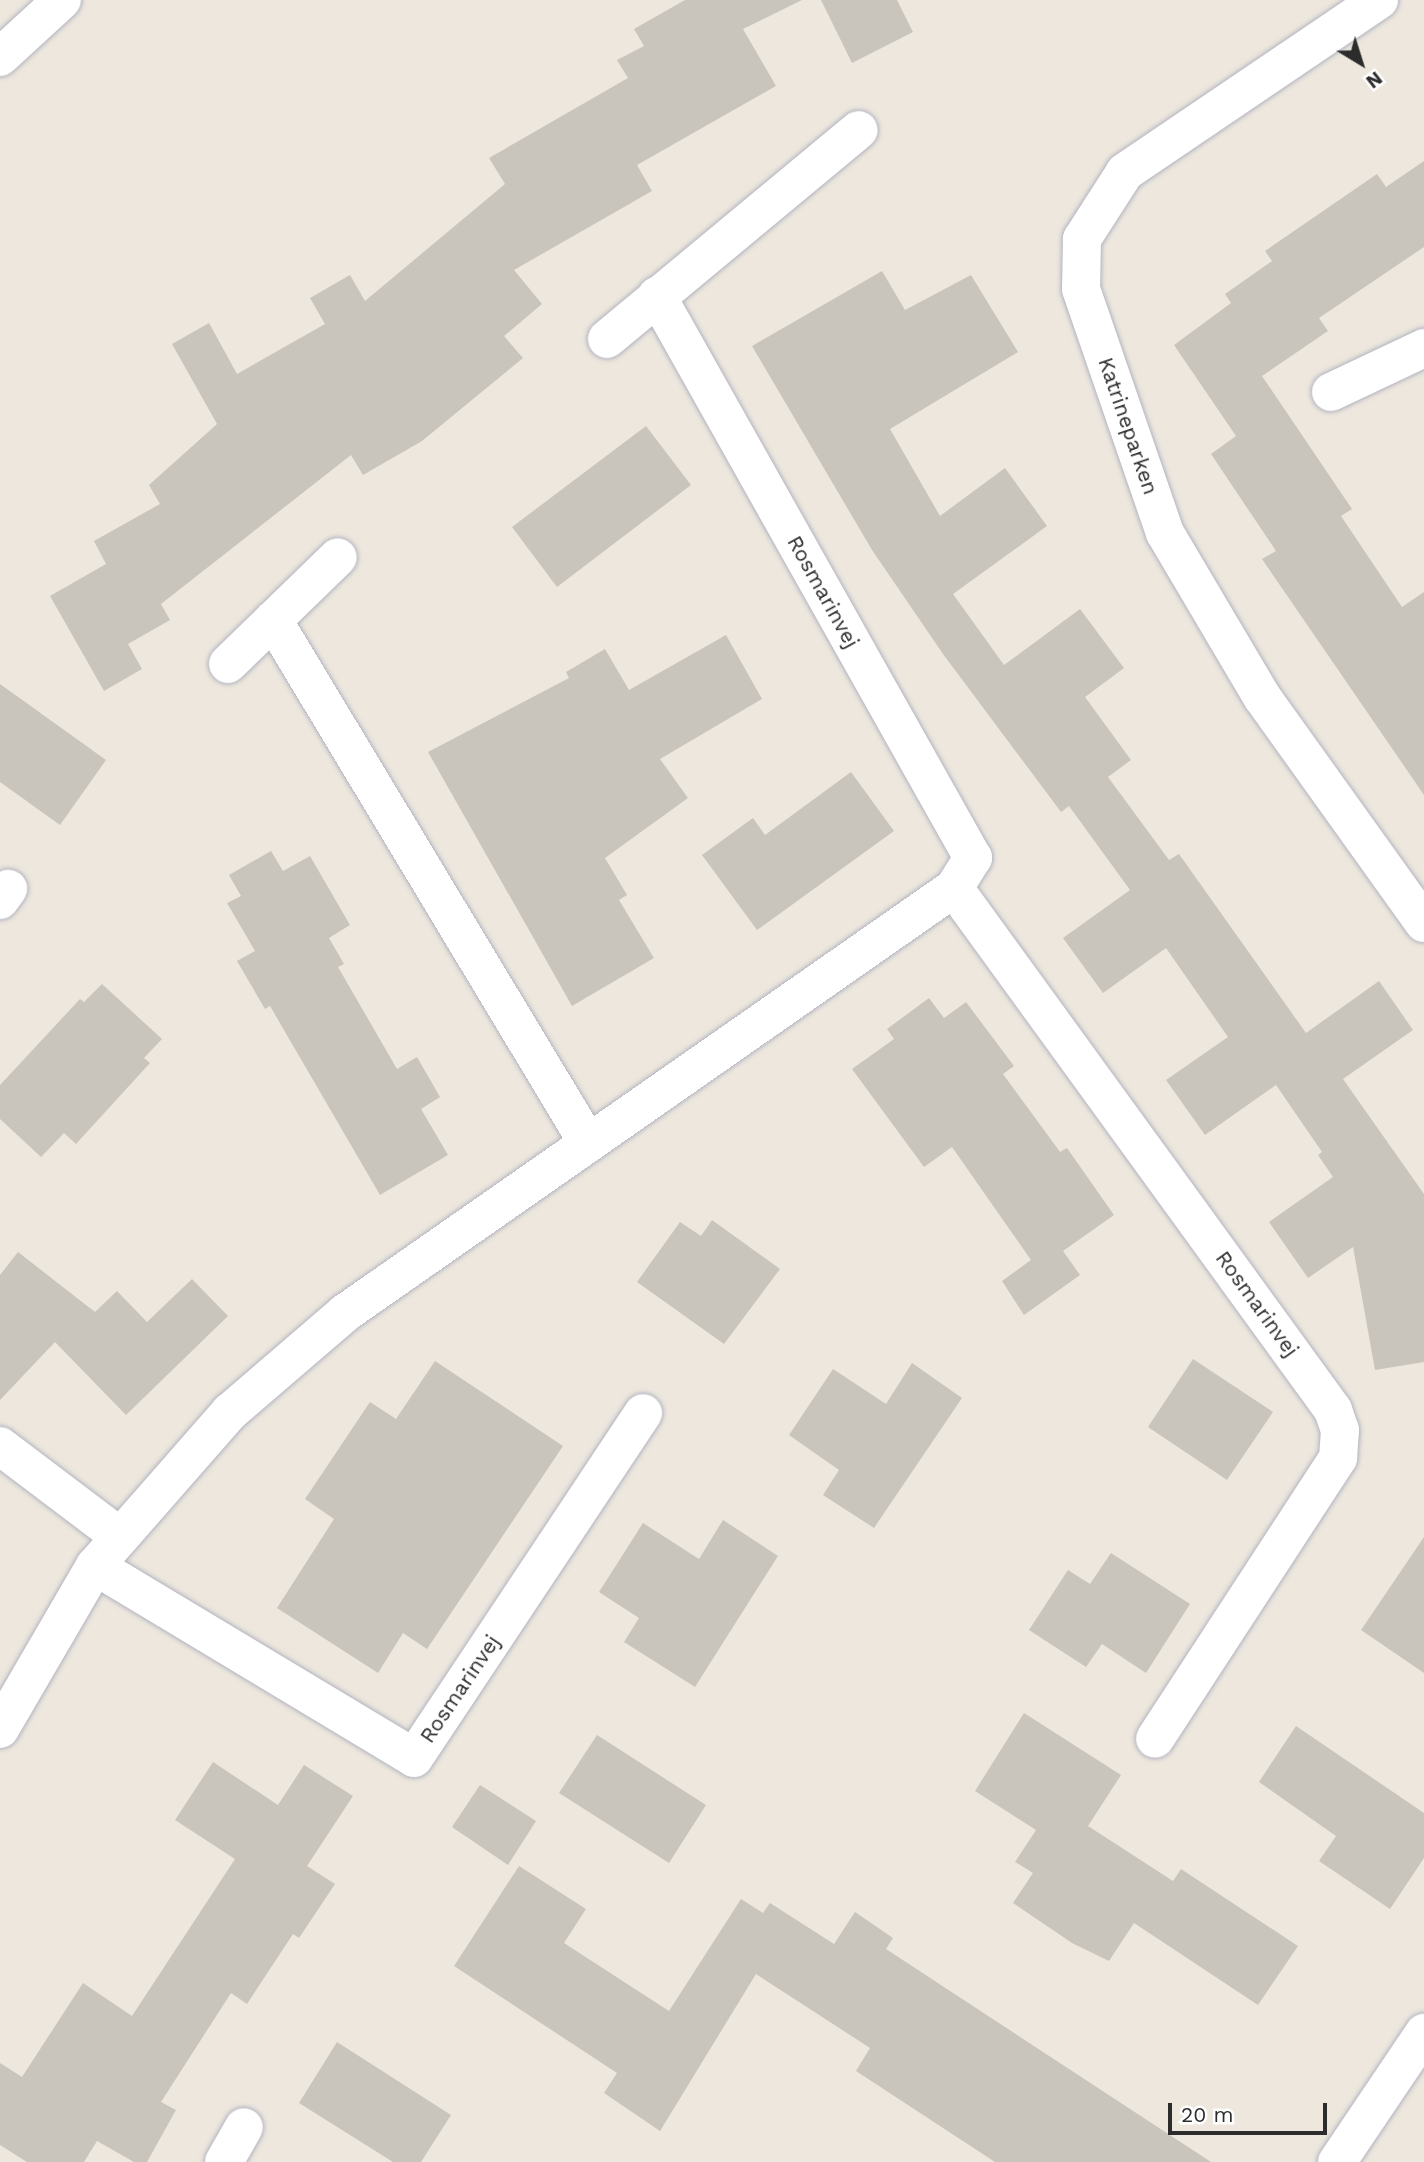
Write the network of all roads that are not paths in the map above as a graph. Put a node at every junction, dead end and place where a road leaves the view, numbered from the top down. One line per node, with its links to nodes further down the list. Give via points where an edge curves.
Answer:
1 (62, 0): 3 (street)
2 (1378, 0): 13 (street, Katrineparken, via 1125,172 1082,239 1081,289 1165,533 1262,697)
3 (0, 57)
4 (859, 130): 5 (street)
5 (657, 296): 6 (street); 12 (street, Rosmarinvej, via 973,858)
6 (607, 339)
7 (1424, 348): 8 (street)
8 (1331, 392)
9 (338, 557): 10 (street)
10 (272, 620): 11 (street); 14 (street)
11 (228, 664)
12 (954, 888): 14 (street, Rosmarinvej); 20 (street, Rosmarinvej, via 1333,1410 1340,1430 1338,1458)
13 (1424, 923)
14 (588, 1143): 17 (street, Rosmarinvej, via 345,1313 230,1412)
15 (643, 1413): 18 (street, Rosmarinvej, via 414,1758)
16 (0, 1446): 17 (street)
17 (119, 1536): 18 (street, Rosmarinvej)
18 (95, 1566): 19 (street, Rosmarinvej)
19 (0, 1729)
20 (1156, 1739)
21 (1424, 2033): 24 (street)
22 (244, 2127): 23 (street)
23 (224, 2162)
24 (1337, 2162)

